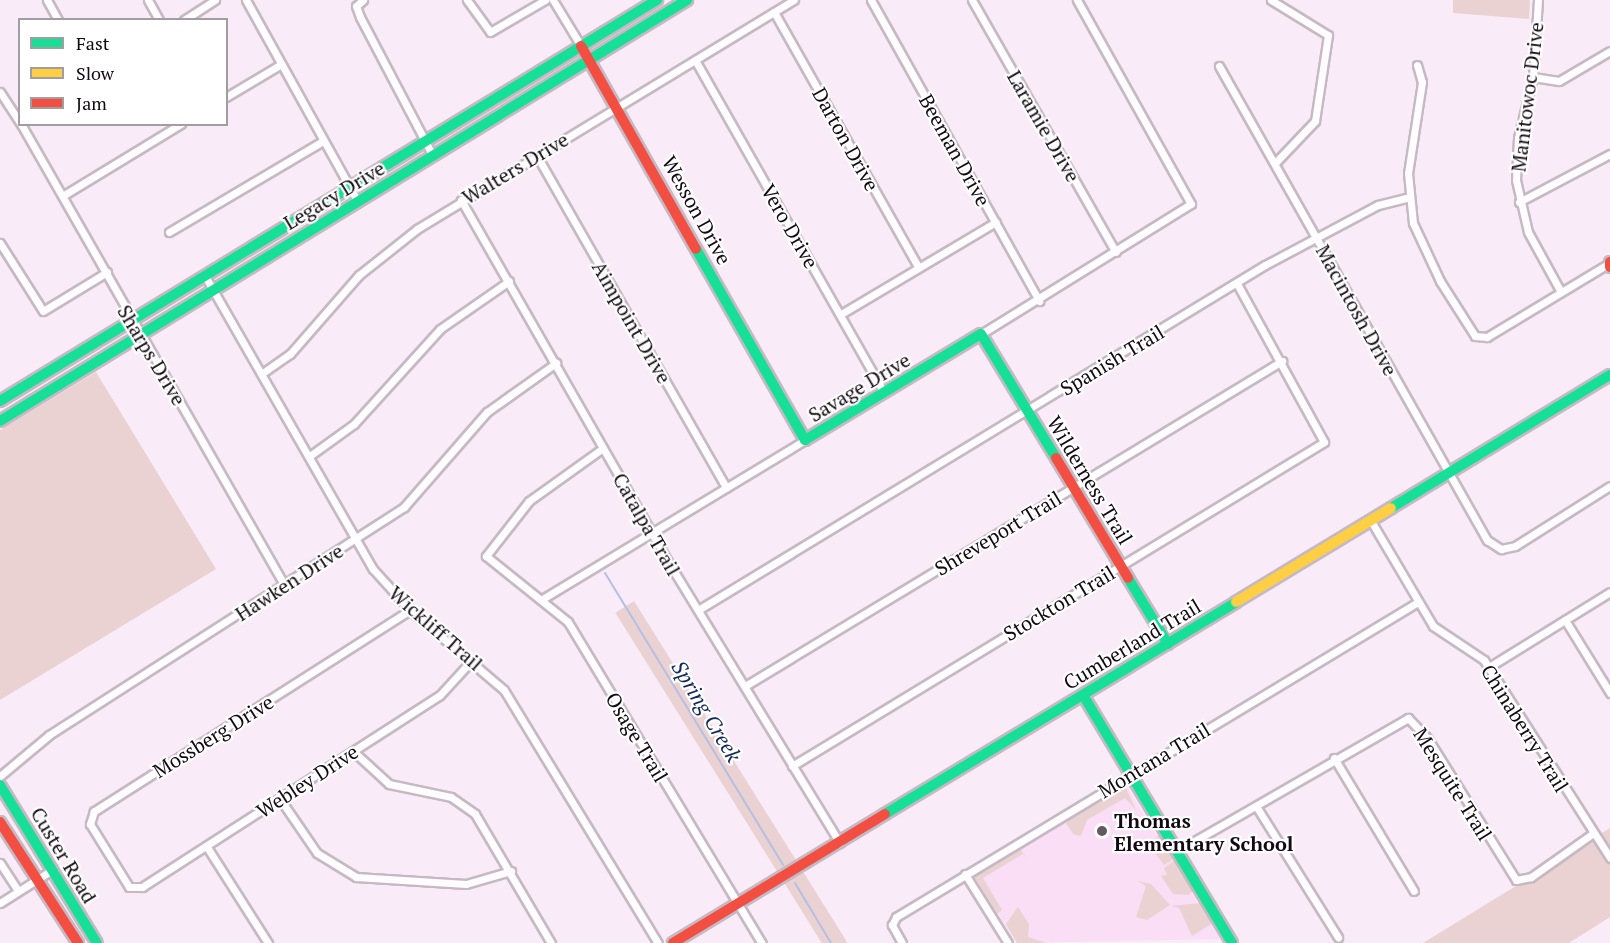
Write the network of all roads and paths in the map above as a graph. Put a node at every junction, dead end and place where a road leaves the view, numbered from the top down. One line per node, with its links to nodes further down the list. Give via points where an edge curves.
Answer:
1 (47, 0): 18 (street)
2 (147, 0): 19 (street)
3 (215, 0): 20 (street)
4 (246, 0): 25 (street)
5 (363, 0): 36 (street, via 356,6)
6 (467, 0): 7 (street, via 490,32)
7 (545, 0)
8 (553, 0): 21 (street, Wesson Drive)
9 (657, 0): 21 (street, Legacy Drive)
10 (687, 0): 23 (street, Legacy Drive)
11 (794, 0): 17 (street, Walters Drive)
12 (871, 0): 47 (street, Beeman Drive)
13 (972, 0): 51 (street, Laramie Drive)
14 (1077, 0): 51 (street, Savage Drive, via 1191,204)
15 (1271, 0): 40 (street, via 1328,35 1315,121)
16 (1538, 0): 28 (street, Manitowoc Drive)
17 (774, 12): 24 (street, Walters Drive); 53 (street, Darton Drive)
18 (57, 18)
19 (158, 18)
20 (187, 18)
21 (582, 46): 23 (street, Wesson Drive); 36 (street, Legacy Drive)
22 (1610, 51): 28 (street, via 1559,81)
23 (589, 60): 31 (street, Wesson Drive); 38 (street, Legacy Drive)
24 (695, 60): 31 (street, Walters Drive); 61 (street, Vero Drive)
25 (280, 65): 30 (street); 35 (street)
26 (1417, 65): 43 (street, via 1422,82 1409,153)
27 (1219, 66): 40 (street, Macintosh Drive)
28 (1533, 77): 46 (street, Manitowoc Drive, via 1516,150)
29 (0, 92): 32 (street, Sharps Drive)
30 (228, 96)
31 (617, 106): 39 (street, Walters Drive); 73 (street, Wesson Drive)
32 (18, 121)
33 (21, 126): 42 (street, Sharps Drive)
34 (178, 126): 42 (street)
35 (323, 141): 41 (street); 48 (street)
36 (425, 141): 38 (street); 41 (street, Legacy Drive)
37 (1610, 154): 46 (street)
38 (433, 156): 45 (street, Legacy Drive)
39 (537, 156): 44 (street, Walters Drive); 78 (street, Aimpoint Drive)
40 (1275, 164): 49 (street, Macintosh Drive)
41 (350, 187): 45 (street); 55 (street, Legacy Drive)
42 (64, 195): 54 (street, Sharps Drive)
43 (1409, 197): 49 (street, Spanish Trail, via 1378,205); 59 (street, via 1423,250 1479,339)
44 (461, 200): 56 (street, Catalpa Trail); 67 (street, Walters Drive, via 375,261 290,354)
45 (358, 202): 58 (street, Legacy Drive)
46 (1519, 202): 59 (street, Manitowoc Drive, via 1528,232)
47 (996, 222): 53 (street); 60 (street, Beeman Drive)
48 (170, 232)
49 (1317, 238): 57 (street, Spanish Trail); 76 (street, Macintosh Drive)
50 (0, 243): 54 (street, via 43,311)
51 (1116, 252): 60 (street, Savage Drive)
52 (1609, 264): 59 (street)
53 (918, 267): 61 (street)
54 (107, 272): 62 (street, Sharps Drive)
55 (205, 276): 58 (street, Wickliff Trail); 62 (street, Legacy Drive)
56 (509, 281): 66 (street, Catalpa Trail); 75 (street, via 433,335 354,424)
57 (1237, 284): 65 (street, Stockton Trail); 71 (street, Spanish Trail)
58 (215, 289): 63 (street, Legacy Drive); 67 (street, Wickliff Trail)
59 (1561, 292)
60 (1039, 301): 64 (street, Savage Drive)
61 (841, 314): 69 (street, Vero Drive)
62 (132, 320): 63 (street, Sharps Drive); 70 (street, Legacy Drive)
63 (141, 334): 72 (street, Legacy Drive); 84 (street, Sharps Drive)
64 (981, 334): 69 (street, Savage Drive); 71 (street, Wilderness Trail)
65 (1282, 361): 79 (street, Shreveport Trail); 83 (street, Stockton Trail, via 1324,442)
66 (556, 363): 74 (street, Catalpa Trail); 82 (street, Hawken Drive, via 487,412 412,500)
67 (264, 372): 75 (street, Wickliff Trail)
68 (1610, 375): 76 (street, Cumberland Trail)
69 (884, 393): 73 (street, Savage Drive)
70 (0, 401)
71 (1028, 411): 79 (street, Wilderness Trail); 89 (street, Spanish Trail)
72 (0, 421)
73 (805, 440): 78 (street, Savage Drive)
74 (603, 448): 81 (street, Catalpa Trail); 86 (street, Osage Trail, via 529,501 486,556)
75 (311, 455): 82 (street, Wickliff Trail)
76 (1448, 475): 77 (street, Macintosh Drive, via 1487,540 1500,549 1515,546); 80 (street, Cumberland Trail)
77 (1610, 486)
78 (726, 488): 81 (street, Savage Drive)
79 (1073, 488): 83 (street, Wilderness Trail); 94 (street, Shreveport Trail)
80 (1371, 521): 87 (street, Chinaberry Trail); 91 (street, Cumberland Trail)
81 (652, 533): 86 (street, Savage Drive); 89 (street, Catalpa Trail)
82 (356, 539): 84 (street, Hawken Drive); 88 (street, Wickliff Trail, via 373,569)
83 (1120, 565): 91 (street, Wilderness Trail); 99 (street, Stockton Trail)
84 (285, 586): 101 (street, Hawken Drive, via 50,735)
85 (1610, 592): 90 (street)
86 (544, 598): 120 (street, Osage Trail, via 568,622)
87 (1418, 602): 93 (street, Chinaberry Trail, via 1441,634 1477,654); 100 (street, Montana Trail)
88 (410, 610): 92 (street, Wickliff Trail); 116 (street, Mossberg Drive, via 94,811 90,824)
89 (698, 610): 94 (street, Catalpa Trail)
90 (1565, 620): 93 (street); 95 (street)
91 (1168, 644): 96 (street, Cumberland Trail)
92 (472, 660): 97 (street, Webley Drive, via 442,694); 126 (street, Wickliff Trail, via 504,690)
93 (1489, 667): 106 (street, Chinaberry Trail)
94 (745, 687): 99 (street, Catalpa Trail)
95 (1610, 693)
96 (1083, 695): 100 (street); 107 (street, Cumberland Trail)
97 (353, 751): 103 (street, Webley Drive); 113 (street, via 389,784 452,797 467,806)
98 (1334, 758): 104 (street, Mesquite Trail); 106 (street, Mesquite Trail, via 1397,721 1414,721 1516,880 1531,877); 118 (street)
99 (792, 766): 107 (street, Catalpa Trail)
100 (1130, 774): 109 (street); 114 (street, Montana Trail)
101 (0, 776)
102 (0, 785): 112 (street, Custer Road)
103 (280, 799): 108 (street, Webley Drive); 113 (street, via 317,853 356,877 466,884)
104 (1256, 806): 109 (street, Mesquite Trail); 121 (street)
105 (0, 822): 115 (street, Custer Road)
106 (1592, 834): 110 (street, Chinaberry Trail)
107 (840, 843): 120 (street, Cumberland Trail)
108 (207, 847): 116 (street, Webley Drive); 124 (street)
109 (1177, 851): 131 (street)
110 (1610, 858)
111 (0, 863): 117 (street)
112 (52, 870): 115 (street); 122 (street, Custer Road)
113 (511, 871): 125 (street)
114 (966, 874): 129 (street, Montana Trail, via 892,922); 130 (street)
115 (36, 880): 117 (street); 123 (street, Custer Road)
116 (132, 890)
117 (18, 891): 119 (street)
118 (1414, 891)
119 (0, 903)
120 (739, 904): 127 (street, Cumberland Trail); 128 (street, Osage Trail)
121 (1338, 937)
122 (91, 941)
123 (78, 943)
124 (268, 943)
125 (551, 943)
126 (658, 943)
127 (673, 943)
128 (762, 943)
129 (902, 943)
130 (1008, 943)
131 (1232, 943)

